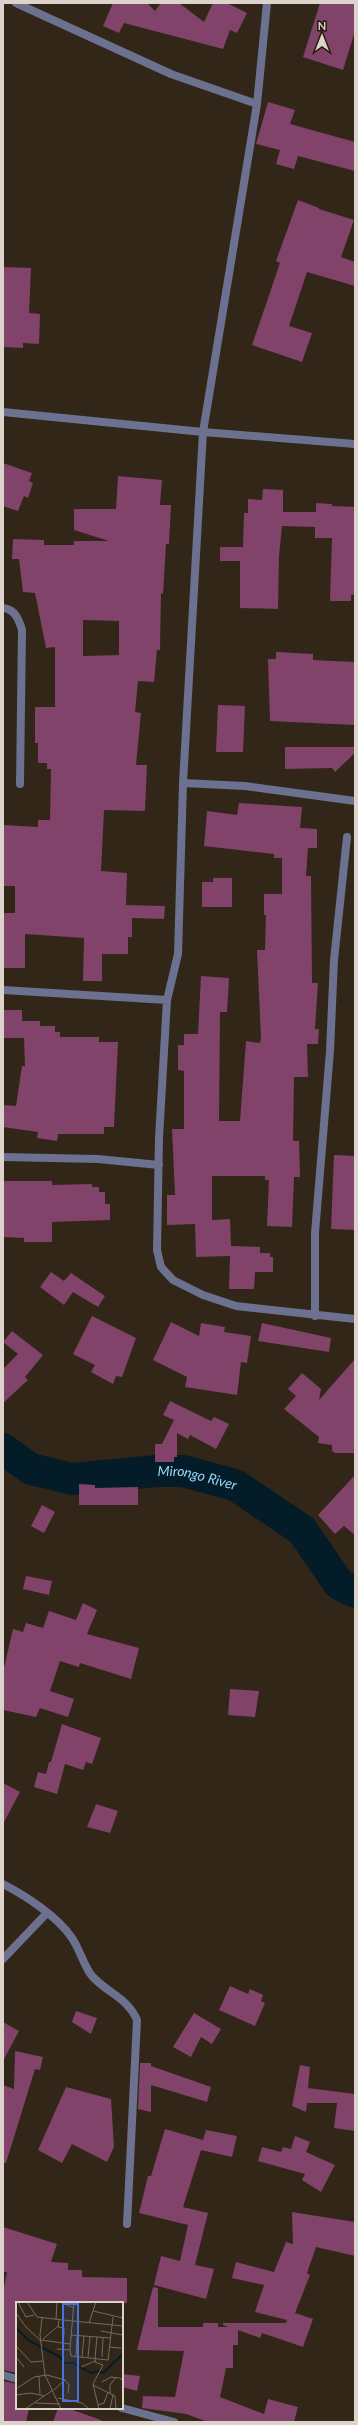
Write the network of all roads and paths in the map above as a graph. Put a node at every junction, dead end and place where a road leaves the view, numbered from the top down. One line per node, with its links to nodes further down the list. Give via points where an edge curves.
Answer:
1 (16, 3): 3 (street, via 171,74)
2 (267, 3): 3 (street)
3 (257, 104): 5 (street)
4 (3, 412): 5 (street)
5 (203, 432): 6 (street); 8 (street)
6 (355, 444)
7 (3, 608): 9 (street, via 7,608 18,617 22,630)
8 (183, 783): 10 (street, via 245,786); 13 (street, via 178,954)
9 (20, 784)
10 (355, 801)
11 (347, 837): 16 (street, via 334,960 330,1051 315,1233)
12 (3, 990): 13 (street)
13 (167, 1000): 15 (street)
14 (3, 1157): 15 (street, via 98,1159)
15 (159, 1166): 16 (street, via 157,1250 161,1267 173,1280 203,1295 236,1306)
16 (315, 1316): 17 (street)
17 (355, 1319)
18 (3, 1884): 19 (street)
19 (46, 1914): 20 (street); 21 (street, via 71,1937 92,1975 124,2000 137,2020)
20 (3, 1959)
21 (127, 2224)
22 (3, 2375): 23 (street)
23 (16, 2379)
24 (123, 2408): 25 (street)
25 (174, 2422)

